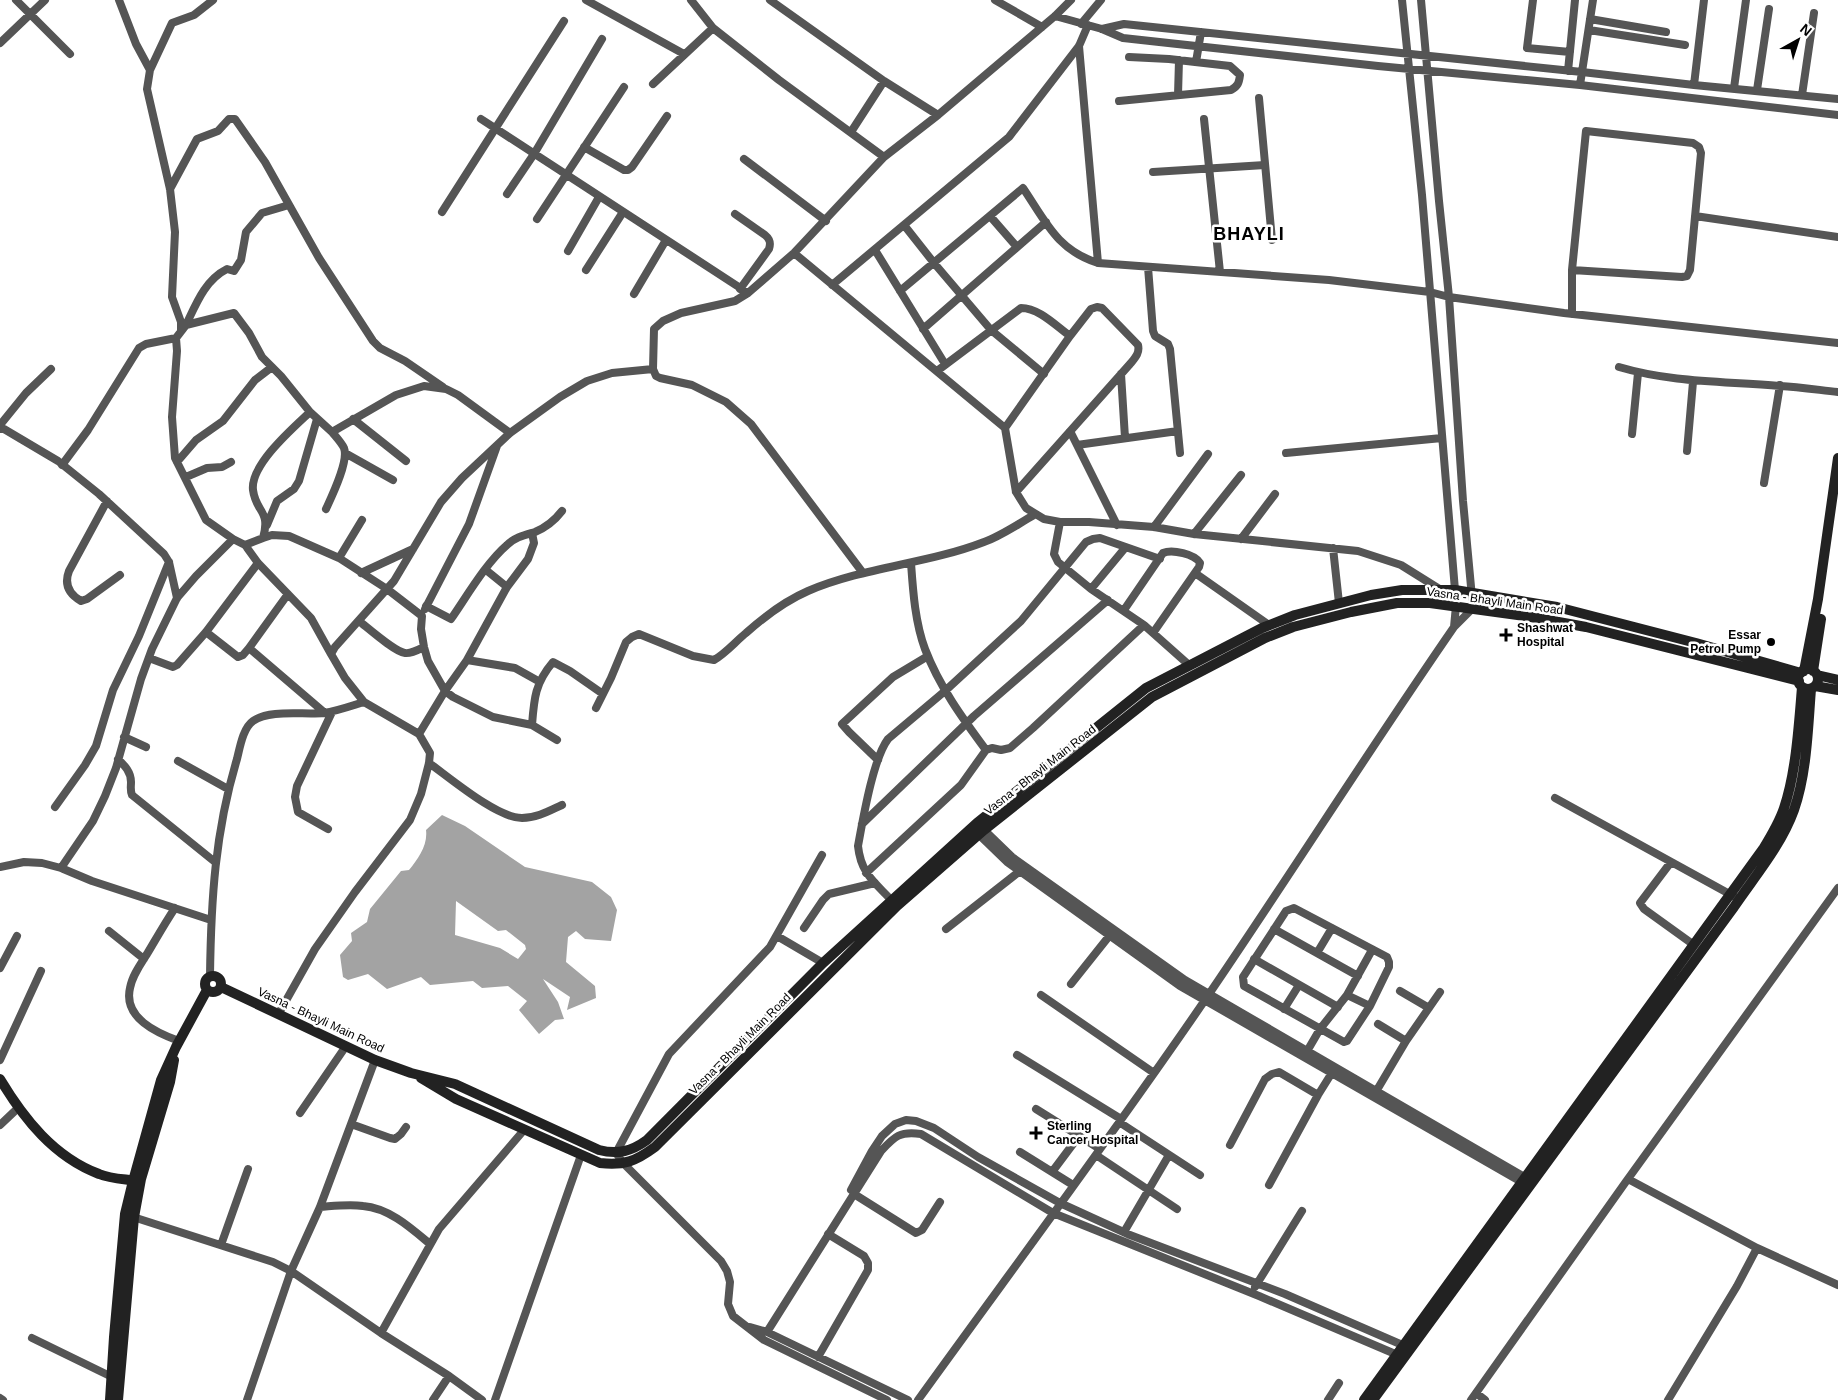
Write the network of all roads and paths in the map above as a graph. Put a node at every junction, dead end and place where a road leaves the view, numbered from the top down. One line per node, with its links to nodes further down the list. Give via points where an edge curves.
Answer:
1 (16, 0): 21 (street)
2 (45, 0): 21 (street)
3 (119, 0): 46 (street)
4 (213, 0): 46 (street, via 194,14 172,22)
5 (586, 0): 39 (street)
6 (691, 0): 27 (street)
7 (770, 0): 50 (street)
8 (996, 0): 26 (street)
9 (1059, 0): 18 (street)
10 (1101, 0): 25 (street)
11 (1402, 0): 40 (street)
12 (1421, 0): 41 (street)
13 (1533, 0): 37 (street, via 1527,48)
14 (1575, 0): 37 (street)
15 (1593, 0): 23 (street)
16 (1704, 0): 53 (street)
17 (1746, 0): 55 (street)
18 (1069, 2): 22 (street)
19 (1769, 9): 56 (street)
20 (1814, 13): 58 (street)
21 (31, 14): 33 (street); 38 (street)
22 (1055, 16): 25 (street); 26 (street)
23 (1590, 19): 29 (street); 31 (street)
24 (564, 21): 67 (street)
25 (1085, 24): 28 (street); 35 (street)
26 (1042, 27): 63 (street)
27 (713, 28): 39 (street); 68 (street)
28 (1102, 29): 30 (street, via 1124,24); 36 (street, via 1123,38)
29 (1588, 30): 34 (street); 49 (street)
30 (1201, 32): 36 (street); 40 (street)
31 (1666, 32)
32 (602, 39): 70 (street)
33 (0, 43)
34 (1686, 45)
35 (1079, 46): 89 (street, via 1009,137); 98 (street)
36 (1199, 46): 44 (street); 45 (street)
37 (1570, 52): 48 (street)
38 (70, 54)
39 (684, 54): 51 (street)
40 (1407, 54): 41 (street); 45 (street)
41 (1426, 56): 47 (street); 48 (street)
42 (1129, 57): 43 (street)
43 (1179, 60): 44 (street); 57 (street)
44 (1196, 62): 57 (street, via 1230,66 1240,75 1239,82 1231,90)
45 (1408, 68): 47 (street); 106 (street)
46 (150, 70): 77 (street, via 147,89)
47 (1428, 70): 52 (street); 110 (street)
48 (1568, 71): 49 (street)
49 (1582, 72): 52 (street); 53 (street)
50 (884, 81): 63 (street); 68 (street)
51 (653, 84)
52 (1580, 85): 64 (street)
53 (1694, 85): 55 (street)
54 (624, 87): 69 (street)
55 (1734, 88): 56 (street)
56 (1757, 90): 58 (street)
57 (1178, 95): 61 (street)
58 (1802, 95): 60 (street)
59 (1259, 98): 73 (street)
60 (1838, 99)
61 (1119, 101)
62 (667, 116): 69 (street, via 628,170)
63 (938, 116): 71 (street)
64 (1838, 116)
65 (1204, 119): 74 (street)
66 (482, 120): 67 (street)
67 (496, 129): 70 (street); 81 (street)
68 (851, 132): 71 (street)
69 (584, 147): 76 (street)
70 (534, 154): 76 (street); 78 (street)
71 (884, 157): 87 (street)
72 (744, 159): 87 (street)
73 (1265, 165): 74 (street); 92 (street)
74 (1210, 169): 75 (street); 102 (street)
75 (1154, 172)
76 (566, 175): 79 (street); 86 (street)
77 (170, 189): 80 (street, via 197,139 218,131 229,119 235,119 265,162); 112 (street, via 174,232 172,298)
78 (507, 194)
79 (599, 197): 82 (street); 95 (street)
80 (289, 205): 112 (street, via 262,213 246,232 241,260 234,271 227,269 217,274 201,294); 129 (street, via 373,341)
81 (442, 212)
82 (623, 212): 91 (street); 100 (street)
83 (735, 214): 104 (street, via 765,235 770,244)
84 (990, 216): 88 (street, via 1023,188); 93 (street); 97 (street)
85 (1695, 216): 90 (street); 101 (street, via 1687,276); 101 (street, via 1699,147 1693,143 1586,131)
86 (536, 219)
87 (826, 221): 96 (street)
88 (1046, 222): 93 (street); 98 (street, via 1068,248 1082,258)
89 (904, 225): 94 (street); 97 (street)
90 (1838, 237)
91 (666, 240): 104 (street); 108 (street)
92 (1272, 240)
93 (1017, 247): 109 (street)
94 (875, 250): 103 (street); 105 (street)
95 (568, 251)
96 (794, 253): 103 (street); 107 (street)
97 (934, 263): 105 (street); 109 (street)
98 (1098, 263): 99 (street)
99 (1148, 267): 102 (street); 137 (street, via 1153,331 1170,349)
100 (586, 270)
101 (1572, 270): 111 (street)
102 (1220, 272): 106 (street, via 1289,276)
103 (832, 285): 123 (street)
104 (740, 289): 107 (street)
105 (900, 291): 113 (street)
106 (1430, 292): 110 (street); 142 (street)
107 (748, 293): 122 (street, via 735,301 681,313 663,321 654,330)
108 (634, 294)
109 (962, 295): 113 (street); 114 (street)
110 (1449, 297): 111 (street); 196 (street)
111 (1572, 314): 117 (street)
112 (184, 328): 116 (street); 119 (street, via 234,313)
113 (924, 329): 118 (street)
114 (991, 330): 115 (street, via 1021,308 1028,308); 118 (street); 125 (street)
115 (1070, 336): 125 (street); 126 (street, via 1091,309 1102,308 1138,345 1138,354)
116 (176, 338): 152 (street, via 172,418); 154 (street, via 139,348)
117 (1838, 343)
118 (945, 364): 123 (street)
119 (272, 366): 131 (street); 152 (street, via 256,380 223,421 196,440)
120 (1619, 367): 124 (street)
121 (51, 369): 135 (street, via 26,393)
122 (652, 369): 139 (street, via 612,373 587,381); 188 (street, via 660,378 692,385 726,402 751,424)
123 (937, 371): 134 (street)
124 (1638, 373): 127 (street); 140 (street)
125 (1044, 374): 134 (street)
126 (1121, 374): 136 (street); 141 (street)
127 (1693, 382): 128 (street); 145 (street)
128 (1780, 386): 130 (street); 158 (street)
129 (446, 389): 133 (street, via 424,386 396,395); 139 (street)
130 (1838, 392)
131 (310, 412): 132 (street); 168 (street, via 276,446 255,478 253,489)
132 (317, 419): 138 (street); 168 (street, via 299,480 294,489 277,501)
133 (353, 419): 138 (street); 151 (street)
134 (1005, 428): 159 (street)
135 (1, 429): 154 (street)
136 (1070, 431): 144 (street); 159 (street)
137 (1178, 431): 141 (street); 147 (street)
138 (332, 432): 146 (street)
139 (510, 433): 143 (street)
140 (1632, 434)
141 (1125, 438): 144 (street)
142 (1442, 438): 148 (street); 195 (street)
143 (498, 444): 179 (street, via 441,502); 201 (street, via 469,524)
144 (1077, 445): 169 (street)
145 (1687, 451)
146 (345, 453): 157 (street); 162 (street)
147 (1180, 453)
148 (1286, 453)
149 (1208, 454): 170 (street)
150 (1838, 458): 219 (main road)
151 (406, 461)
152 (177, 462): 155 (street)
153 (231, 462): 155 (street)
154 (62, 465): 161 (street)
155 (186, 476): 174 (street, via 206,520)
156 (1241, 476): 172 (street)
157 (393, 480)
158 (1764, 483)
159 (1016, 492): 165 (street)
160 (1275, 494): 175 (street)
161 (107, 501): 182 (street); 190 (street, via 69,571 68,586 72,596 81,601)
162 (326, 509)
163 (1838, 509): 219 (main road)
164 (562, 511): 171 (street, via 554,521)
165 (1034, 515): 167 (street); 184 (street, via 986,542)
166 (362, 520): 180 (street)
167 (1060, 522): 169 (street); 185 (street, via 1054,554)
168 (267, 525): 173 (street)
169 (1117, 525): 170 (street)
170 (1154, 527): 172 (street)
171 (532, 533): 186 (street, via 506,545); 191 (street, via 534,542 528,558)
172 (1194, 534): 175 (street)
173 (263, 538): 176 (street); 180 (street, via 289,536)
174 (233, 539): 176 (street); 198 (street)
175 (1241, 539): 178 (street)
176 (245, 545): 183 (street)
177 (1125, 548): 181 (street); 185 (street, via 1100,538 1093,539 1086,542); 193 (street)
178 (1333, 548): 194 (street, via 1358,551 1401,565); 200 (street)
179 (413, 549): 187 (street); 192 (street)
180 (339, 558): 187 (street)
181 (1160, 559): 189 (street, via 1163,553 1170,551 1196,557 1200,563); 204 (street)
182 (169, 562): 198 (street); 243 (street, via 114,690 96,746)
183 (258, 563): 197 (street); 210 (street)
184 (911, 563): 188 (street); 215 (street, via 914,602)
185 (1064, 568): 193 (street); 224 (street, via 1021,621)
186 (486, 570): 191 (street); 201 (street, via 451,619)
187 (361, 572): 192 (street)
188 (863, 573): 225 (street, via 810,590 785,602 714,660 693,656 639,634 632,637 626,642)
189 (1195, 573): 208 (street); 211 (street)
190 (120, 575)
191 (507, 587): 217 (street)
192 (387, 589): 205 (street); 206 (street)
193 (1091, 589): 199 (street)
194 (1441, 590): 195 (main road, Vasna - Bhayli Main Road); 200 (main road, Vasna - Bhayli Main Road, via 1402,590)
195 (1455, 590): 196 (main road, Vasna - Bhayli Main Road); 202 (street)
196 (1472, 593): 203 (street); 219 (main road, Vasna - Bhayli Main Road, via 1557,607 1696,643)
197 (288, 594): 213 (street); 214 (street, via 311,618)
198 (178, 598): 216 (street)
199 (1108, 600): 204 (street); 229 (street)
200 (1339, 603): 208 (main road, Vasna - Bhayli Main Road)
201 (426, 606): 205 (street)
202 (1456, 606): 203 (main road, Vasna - Bhayli Main Road); 209 (street); 246 (main road, Vasna - Bhayli Main Road, via 1430,603 1376,606 1328,617 1265,638 1152,697)
203 (1473, 608): 209 (street); 219 (main road, Vasna - Bhayli Main Road, via 1586,628)
204 (1124, 610): 207 (street)
205 (422, 616): 212 (street)
206 (359, 621): 212 (street, via 404,654); 214 (street)
207 (1144, 625): 211 (street); 235 (street, via 1010,748)
208 (1269, 625): 218 (main road, Vasna - Bhayli Main Road)
209 (1454, 627): 286 (street)
210 (206, 632): 213 (street, via 238,657); 216 (street, via 178,665 173,667)
211 (1153, 632): 218 (street)
212 (424, 647): 223 (street)
213 (249, 648): 228 (street)
214 (331, 654): 226 (street, via 344,678)
215 (928, 656): 224 (street); 237 (street, via 893,677 842,724)
216 (149, 658): 232 (street)
217 (467, 660): 221 (street, via 515,668); 223 (street)
218 (1189, 665): 246 (main road, Vasna - Bhayli Main Road, via 1146,688)
219 (1808, 679): 220 (main road, Vasna - Bhayli Main Road); 222 (main road, Vasna - Bhayli Main Road); 256 (main road, via 1784,808 1776,828)
220 (1838, 680)
221 (540, 682): 225 (street, via 553,662); 230 (street, via 534,696)
222 (1838, 690)
223 (445, 691): 230 (street, via 493,717); 231 (street)
224 (945, 691): 229 (street); 237 (street, via 895,731 883,746)
225 (603, 694): 227 (street)
226 (364, 702): 228 (street); 231 (street)
227 (596, 708)
228 (328, 712): 240 (street, via 273,714 252,722 243,738); 245 (street, via 295,797 298,812)
229 (967, 724): 235 (street); 244 (street)
230 (532, 725): 233 (street)
231 (419, 734): 239 (street, via 430,753)
232 (124, 737): 234 (street); 236 (street)
233 (558, 740)
234 (146, 747)
235 (986, 750): 253 (street, via 961,785)
236 (118, 759): 248 (street, via 132,779 132,795); 251 (street, via 93,821)
237 (878, 760): 244 (street)
238 (178, 761): 240 (street)
239 (429, 763): 242 (street, via 512,817 537,817); 291 (street, via 410,820 315,949)
240 (228, 789): 248 (street)
241 (1555, 798): 249 (street)
242 (562, 805)
243 (55, 807)
244 (862, 824): 253 (street, via 858,846)
245 (328, 829)
246 (978, 829): 252 (street, via 1007,862); 257 (main road, Vasna - Bhayli Main Road); 286 (street)
247 (822, 856): 267 (street)
248 (215, 862): 259 (street)
249 (1671, 862): 256 (street); 268 (street, via 1640,903)
250 (0, 867): 251 (street, via 24,862)
251 (61, 868): 258 (street)
252 (1020, 871): 262 (street); 265 (street)
253 (866, 873): 254 (street)
254 (875, 883): 257 (street); 260 (street, via 829,894)
255 (1838, 888): 326 (street)
256 (1735, 897): 268 (main road); 328 (main road)
257 (894, 903): 273 (main road, Vasna - Bhayli Main Road); 322 (main road, Vasna - Bhayli Main Road, via 654,1147 640,1158)
258 (175, 908): 259 (street); 271 (street)
259 (211, 920): 276 (street)
260 (804, 928)
261 (1332, 928): 263 (street, via 1294,908 1286,911); 269 (street); 270 (street)
262 (946, 929)
263 (1274, 929): 270 (street); 272 (street)
264 (109, 931): 271 (street)
265 (1110, 935): 278 (street); 286 (street, via 1180,986)
266 (17, 936): 274 (street)
267 (777, 936): 273 (street); 319 (street, via 669,1054)
268 (1694, 945): 328 (main road)
269 (1372, 950): 277 (street); 287 (street, via 1386,958 1389,967)
270 (1317, 953): 277 (street)
271 (144, 959): 295 (street, via 129,989 129,1002 135,1015 148,1027)
272 (1254, 959): 279 (street); 290 (street, via 1243,977 1244,986)
273 (823, 963): 319 (main road, Vasna - Bhayli Main Road, via 647,1140 635,1149)
274 (0, 968)
275 (40, 971): 299 (street)
276 (210, 976): 280 (main road, via 218,977); 281 (main road, via 205,982)
277 (1358, 976): 285 (street)
278 (1071, 984)
279 (1299, 985): 288 (street); 290 (street)
280 (221, 987): 281 (main road, via 215,992); 291 (main road, Vasna - Bhayli Main Road)
281 (207, 990): 295 (main road)
282 (1400, 991): 289 (street)
283 (1440, 992): 289 (street)
284 (1041, 995): 303 (street)
285 (1347, 995): 287 (street); 288 (street)
286 (1207, 997): 297 (street); 303 (street)
287 (1370, 1006): 293 (street, via 1344,1042)
288 (1338, 1007): 293 (street)
289 (1429, 1008): 294 (street)
290 (1284, 1009): 293 (street)
291 (279, 1013): 296 (main road, Vasna - Bhayli Main Road)
292 (1378, 1024): 294 (street)
293 (1320, 1030): 297 (street)
294 (1406, 1041): 305 (street)
295 (178, 1044): 327 (main road, via 161,1080)
296 (346, 1046): 300 (main road, Vasna - Bhayli Main Road); 309 (street)
297 (1305, 1054): 301 (street)
298 (1017, 1055): 310 (street)
299 (0, 1060)
300 (375, 1060): 302 (main road, Vasna - Bhayli Main Road); 311 (street)
301 (1334, 1070): 305 (street); 306 (street)
302 (411, 1073): 314 (main road, Vasna - Bhayli Main Road, via 456,1099); 319 (main road, Vasna - Bhayli Main Road, via 455,1084 599,1150)
303 (1154, 1073): 310 (street)
304 (0, 1079): 307 (main road)
305 (1374, 1094): 328 (street)
306 (1318, 1095): 316 (street, via 1279,1072 1272,1074 1265,1078); 330 (street)
307 (18, 1108): 312 (street); 327 (main road, via 36,1130 77,1164 101,1175)
308 (1036, 1109): 315 (street)
309 (300, 1113)
310 (1120, 1121): 318 (street); 321 (street)
311 (351, 1124): 313 (street, via 395,1139); 335 (street)
312 (0, 1125)
313 (406, 1127)
314 (524, 1130): 320 (main road, Vasna - Bhayli Main Road); 342 (street, via 448,1218)
315 (1078, 1136): 318 (street); 324 (street)
316 (1230, 1145)
317 (1020, 1152): 324 (street)
318 (1098, 1152): 329 (street); 331 (street)
319 (616, 1153): 322 (street)
320 (581, 1155): 322 (main road, Vasna - Bhayli Main Road, via 600,1163); 368 (street)
321 (1169, 1155): 325 (street); 331 (street)
322 (624, 1164): 350 (street, via 721,1261 730,1282 728,1304 733,1316)
323 (248, 1169): 343 (street)
324 (1052, 1172): 329 (street)
325 (1200, 1175)
326 (1628, 1178): 344 (street); 360 (street)
327 (137, 1181): 339 (main road)
328 (1527, 1182): 354 (main road)
329 (1073, 1185): 334 (street)
330 (1269, 1185)
331 (1148, 1190): 336 (street); 340 (street)
332 (854, 1194): 333 (street, via 916,1233 922,1230); 338 (street, via 890,1141 901,1134 912,1133 921,1134); 341 (street)
333 (940, 1202)
334 (1060, 1203): 338 (street); 340 (street); 345 (street, via 934,1128 906,1120 895,1124 872,1150)
335 (320, 1206): 342 (street, via 364,1206 381,1210); 346 (street)
336 (1178, 1209)
337 (1302, 1211): 347 (street)
338 (1052, 1213): 349 (street); 371 (street)
339 (130, 1216): 343 (street); 358 (main road); 364 (main road)
340 (1124, 1232): 347 (street)
341 (828, 1234): 345 (street); 356 (street, via 864,1256 868,1270)
342 (430, 1244): 352 (street)
343 (221, 1246): 346 (street)
344 (1757, 1248): 348 (street); 377 (street)
345 (817, 1253): 351 (street)
346 (291, 1271): 352 (street); 365 (street)
347 (1257, 1284): 349 (street); 354 (street)
348 (1838, 1285)
349 (1251, 1293): 355 (street)
350 (745, 1326): 351 (street); 369 (street, via 764,1340)
351 (767, 1332): 356 (street)
352 (381, 1333): 357 (street)
353 (32, 1338): 358 (street)
354 (1407, 1347): 355 (main road)
355 (1401, 1356): 373 (main road); 374 (main road)
356 (818, 1357): 370 (street)
357 (449, 1376): 366 (street); 367 (street)
358 (112, 1377): 363 (main road)
359 (1339, 1383): 372 (street)
360 (1476, 1393): 375 (street); 376 (street)
361 (0, 1398): 362 (street)
362 (3, 1400)
363 (110, 1400)
364 (118, 1400)
365 (247, 1400)
366 (433, 1400)
367 (482, 1400)
368 (495, 1400)
369 (887, 1400)
370 (908, 1400)
371 (918, 1400)
372 (1328, 1400)
373 (1364, 1400)
374 (1373, 1400)
375 (1471, 1400)
376 (1485, 1400)
377 (1668, 1400)

